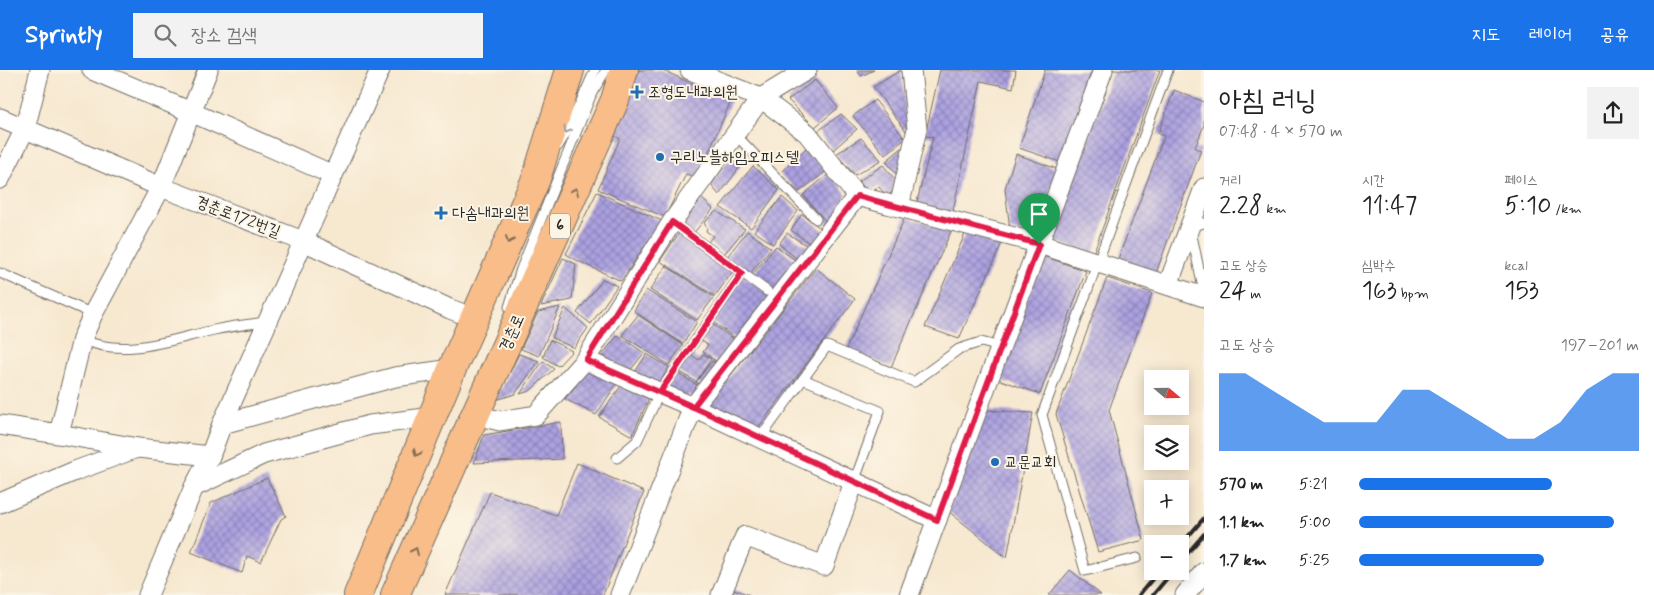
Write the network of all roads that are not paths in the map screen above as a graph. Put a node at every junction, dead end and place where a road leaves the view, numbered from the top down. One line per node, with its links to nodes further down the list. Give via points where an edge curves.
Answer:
1 (40, 70): 17 (street)
2 (92, 70): 15 (street)
3 (208, 70): 15 (street)
4 (380, 70): 19 (street)
5 (570, 70): 21 (main road)
6 (595, 70): 21 (lane, one-way to 21, via 568,130)
7 (606, 70): 38 (lane, via 592,93)
8 (624, 70): 47 (main road, 경춘로 / 6, one-way to 8, via 616,100)
9 (690, 70): 14 (street)
10 (807, 70): 14 (street)
11 (912, 70): 25 (street, via 917,130)
12 (1103, 70): 30 (street)
13 (1168, 70): 31 (lane)
14 (762, 98): 18 (street); 24 (street, via 807,133)
15 (191, 112): 19 (street); 22 (street)
16 (0, 118): 17 (street, 경춘로172번길)
17 (25, 129): 20 (street); 22 (street, 경춘로172번길)
18 (735, 134): 26 (lane); 27 (street)
19 (333, 175): 29 (street)
20 (0, 179)
21 (536, 179): 39 (main road, one-way to 39)
22 (160, 187): 29 (street, 경춘로172번길); 37 (street)
23 (1204, 188): 28 (street)
24 (857, 196): 25 (street); 49 (street)
25 (899, 207): 30 (street)
26 (816, 219)
27 (672, 222): 33 (lane); 44 (street)
28 (1197, 224): 34 (street); 36 (lane)
29 (303, 241): 39 (street, 경춘로172번길); 40 (street)
30 (1039, 244): 31 (street); 43 (street)
31 (1098, 262): 34 (street); 63 (lane, via 1042,415 1086,571)
32 (0, 273): 37 (lane)
33 (742, 273): 35 (lane); 48 (lane)
34 (1168, 285): 36 (street)
35 (767, 291)
36 (1204, 295)
37 (93, 314): 42 (street)
38 (507, 315)
39 (474, 318): 45 (main road)
40 (268, 322): 42 (lane, via 128,347 94,344); 52 (street)
41 (501, 334): 47 (lane)
42 (82, 339): 54 (street)
43 (1001, 346): 46 (lane, via 981,342 959,349 914,382 827,346); 62 (street)
44 (586, 360): 48 (street); 50 (street, via 536,415 500,421)
45 (452, 369): 51 (main road); 52 (street, via 395,377)
46 (803, 379): 55 (lane); 59 (lane, via 880,411)
47 (491, 380): 50 (main road, 경춘로 / 6)
48 (660, 392): 49 (street); 58 (lane, via 637,441)
49 (693, 407): 55 (street); 68 (street)
50 (476, 415): 67 (main road, 경춘로 / 6, one-way to 50)
51 (432, 417): 60 (street, via 370,425 264,454); 66 (main road, one-way to 66)
52 (222, 424): 57 (street)
53 (0, 425): 54 (street)
54 (59, 434): 56 (street)
55 (761, 437): 59 (street)
56 (138, 448): 57 (street); 61 (street)
57 (210, 456): 60 (street)
58 (616, 458)
59 (854, 482): 62 (street); 69 (street, via 824,566 744,536)
60 (194, 488): 65 (street)
61 (0, 503)
62 (937, 520): 70 (street)
63 (1137, 558)
64 (1204, 572): 71 (street)
65 (148, 595)
66 (358, 595)
67 (395, 595)
68 (620, 595)
69 (722, 595)
70 (909, 595)
71 (1185, 595)

